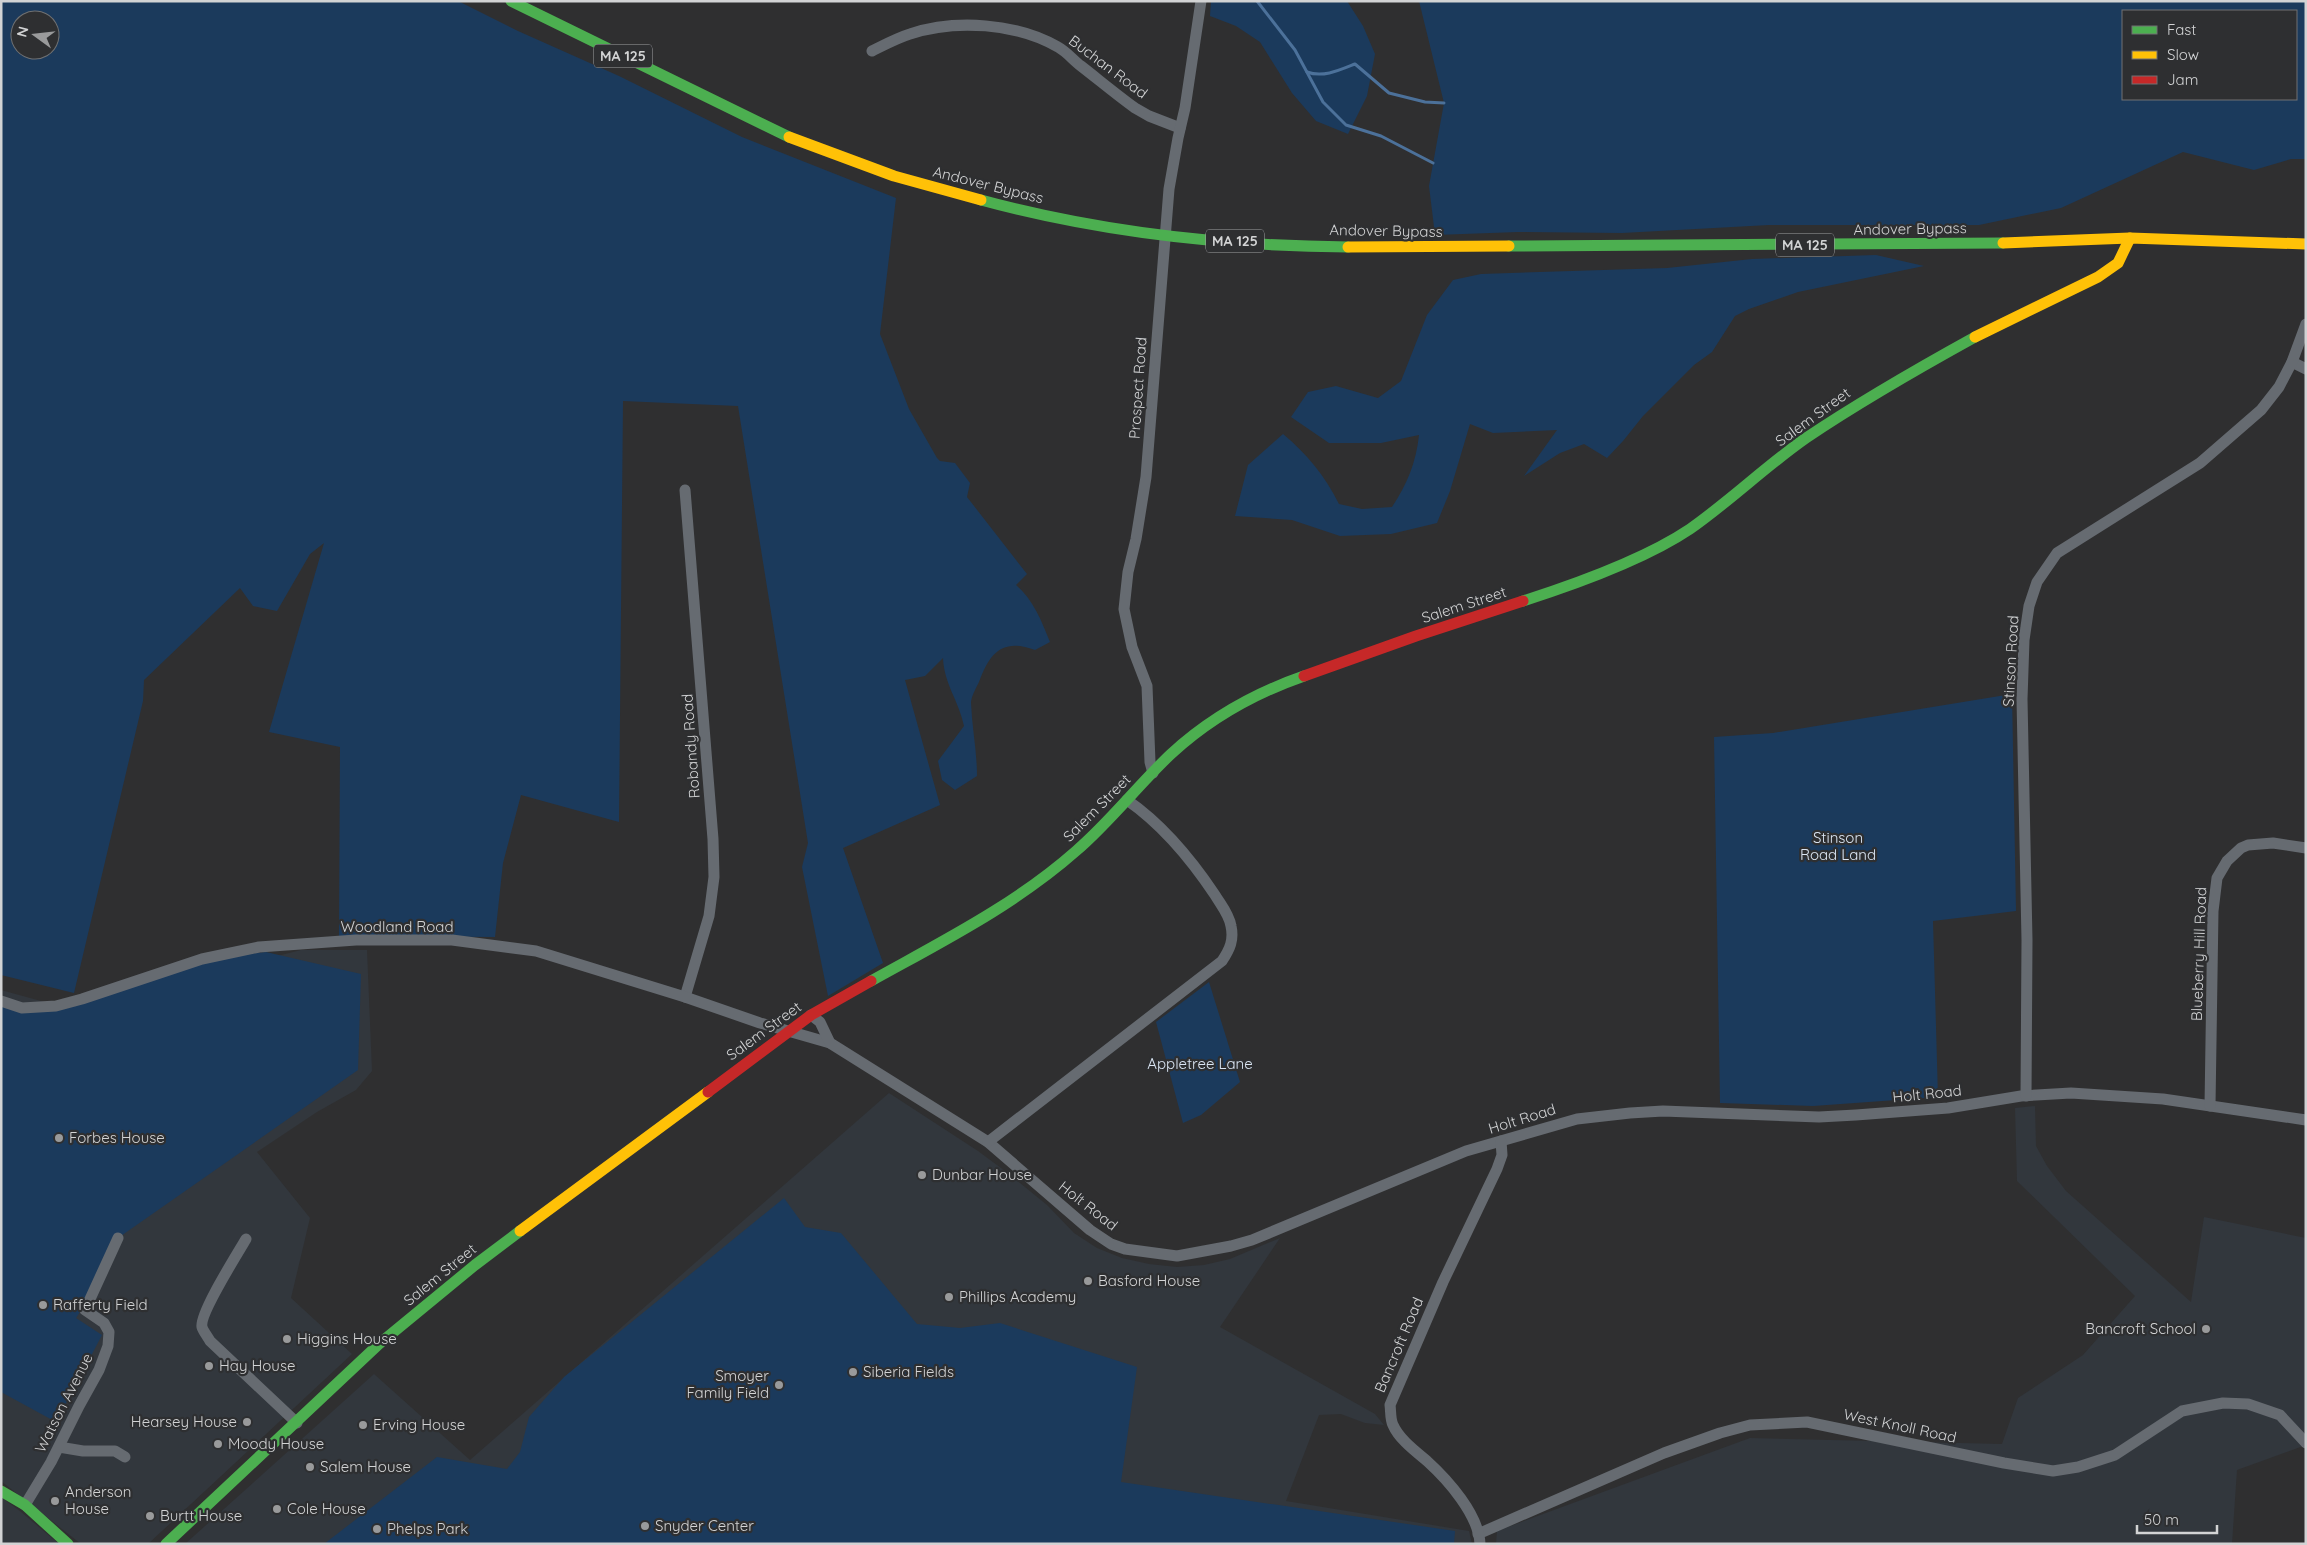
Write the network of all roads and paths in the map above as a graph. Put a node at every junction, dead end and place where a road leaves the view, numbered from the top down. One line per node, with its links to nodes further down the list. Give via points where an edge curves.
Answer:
1 (511, 1): 5 (street, Andover Bypass / MA 125, via 773,131 855,163 1024,211)
2 (1201, 1): 4 (street, Prospect Road)
3 (872, 51): 4 (street, Buchan Road, via 910,34 943,28 979,25 1018,31 1058,47 1135,108)
4 (1180, 128): 5 (street, Prospect Road)
5 (1166, 235): 6 (street, Andover Bypass / MA 125, via 1345,247 2038,243); 12 (street, Prospect Road, via 1146,477 1124,609 1132,647 1148,686)
6 (2130, 238): 7 (street, Andover Bypass / MA 125); 12 (street, Salem Street, via 2118,263 2098,277 1990,328 1866,398 1804,440 1723,505 1659,547 1568,587 1276,686 1224,714 1172,753)
7 (2306, 244)
8 (2306, 324): 9 (street, Stinson Road)
9 (2292, 362): 10 (street); 20 (street, Stinson Road, via 2279,387 2261,410 2232,436 2200,463 2057,553 2037,582 2029,606 2024,640 2022,700)
10 (2306, 368)
11 (686, 490): 15 (street, Robandy Road, via 714,878 709,916)
12 (1153, 773): 13 (street, Salem Street)
13 (1127, 800): 17 (street, Salem Street, via 1076,851 1029,888 976,922); 24 (street, via 1145,813 1192,862 1227,913 1231,925 1230,948 1222,961)
14 (2306, 848): 21 (street, Blueberry Hill Road, via 2273,843 2248,845 2227,861 2217,878 2213,911)
15 (685, 997): 16 (street, Woodland Road, via 536,951 452,940 393,940 259,947 202,959 56,1006 22,1008); 18 (street, Woodland Road)
16 (1, 1001)
17 (811, 1015): 18 (street, Salem Street); 19 (street, via 820,1022)
18 (790, 1030): 19 (street, Holt Road); 27 (street, Salem Street, via 475,1265 379,1344)
19 (830, 1043): 24 (street, Holt Road)
20 (2026, 1096): 21 (street, Holt Road, via 2124,1096); 23 (street, Holt Road, via 1948,1108 1856,1116 1630,1112 1577,1119)
21 (2210, 1106): 22 (street, Holt Road)
22 (2306, 1120)
23 (1501, 1141): 24 (street, Holt Road, via 1407,1174 1252,1240 1177,1256 1125,1250 1111,1244 1090,1230); 33 (street, Bancroft Road, via 1502,1155 1497,1169 1443,1282 1390,1406 1392,1423 1398,1434 1432,1466 1470,1511)
24 (988, 1142)
25 (118, 1238): 29 (street, Watson Avenue, via 84,1310 104,1323 109,1332 108,1346 100,1370)
26 (246, 1239): 27 (street, via 210,1303 202,1328 210,1341)
27 (297, 1422): 35 (street, Salem Street)
28 (2306, 1443): 33 (street, West Knoll Road, via 2280,1415 2248,1404 2223,1402 2182,1411 2115,1455 2078,1467 2053,1470 2004,1463 1807,1422 1750,1425 1664,1453)
29 (59, 1447): 30 (street, via 83,1452 115,1451); 32 (street, Watson Avenue)
30 (125, 1457)
31 (1, 1491): 32 (street)
32 (25, 1505): 34 (street)
33 (1479, 1539)
34 (68, 1544)
35 (166, 1544)

